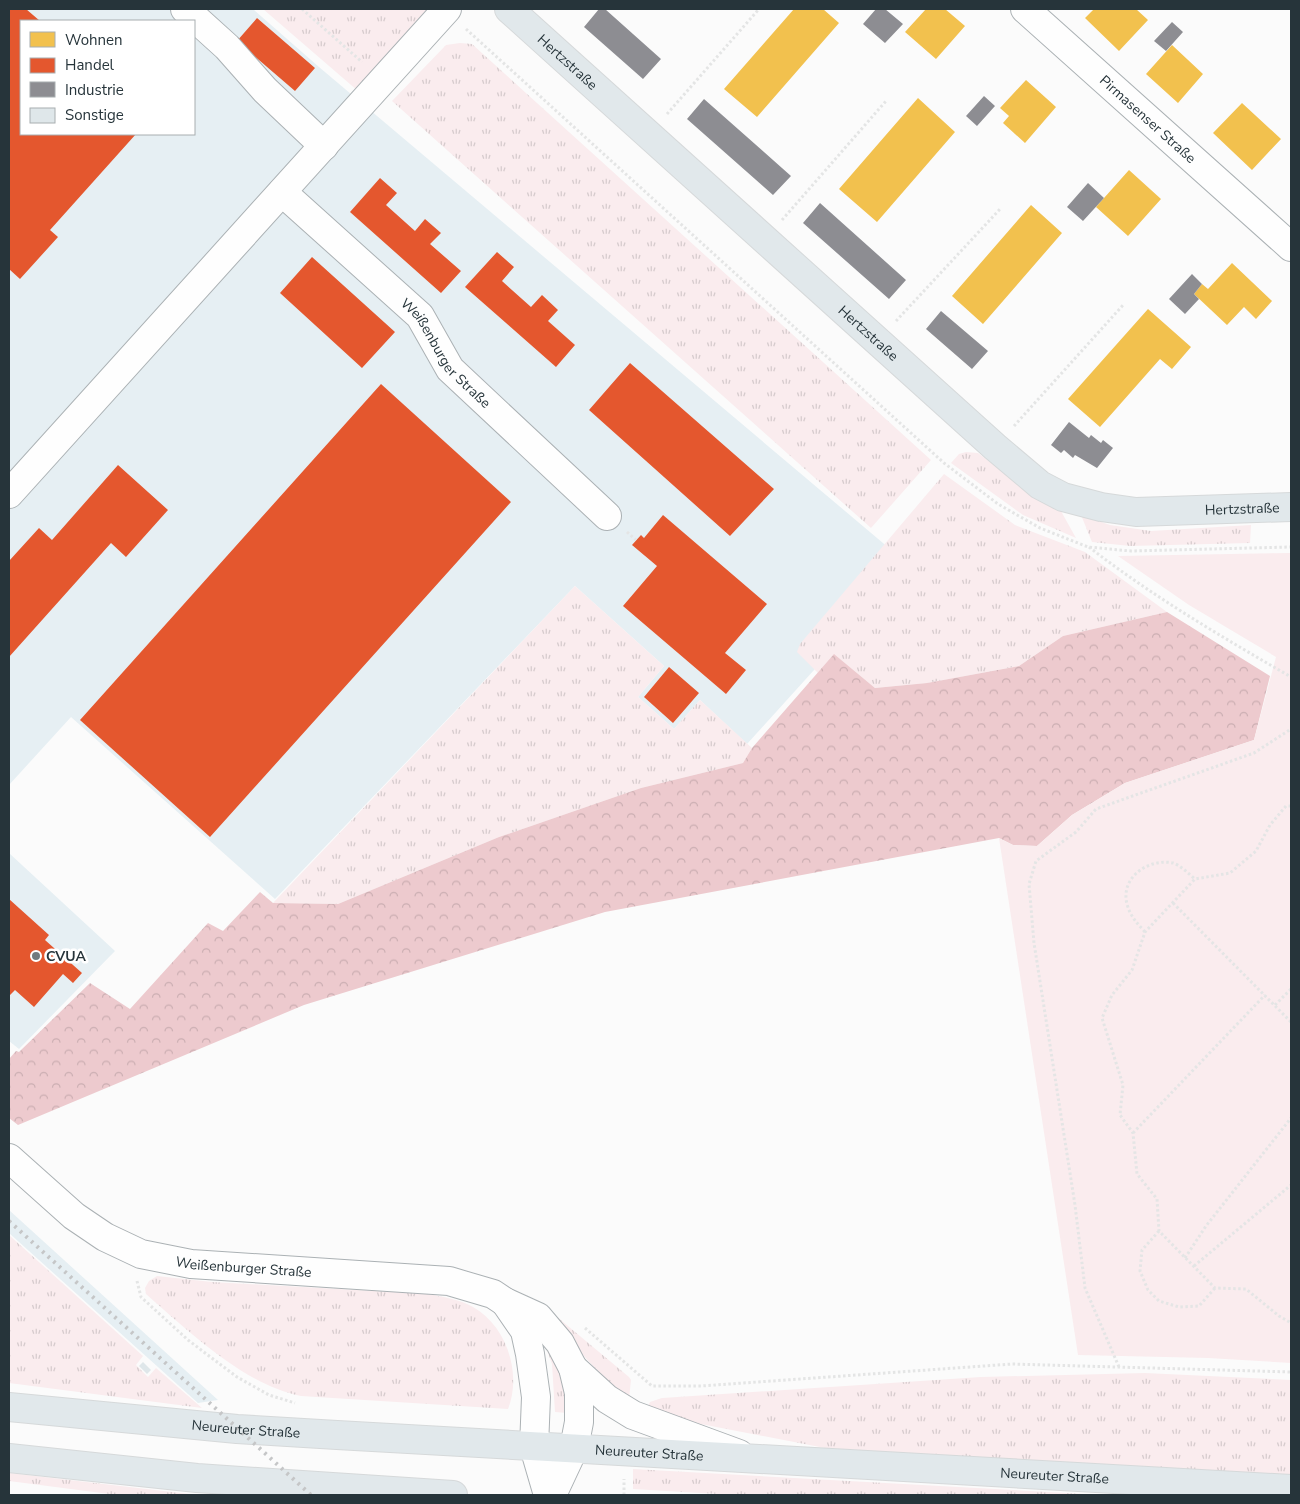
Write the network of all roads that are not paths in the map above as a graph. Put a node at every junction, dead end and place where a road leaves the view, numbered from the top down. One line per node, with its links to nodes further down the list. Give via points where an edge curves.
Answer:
1 (186, 9): 5 (street, via 228,47 264,90)
2 (447, 9): 5 (street)
3 (509, 9): 10 (main road, Hertzstraße, via 1040,485 1063,497 1101,508 1136,512)
4 (1026, 9): 7 (street, Pirmasenser Straße)
5 (324, 146): 6 (street)
6 (282, 192): 9 (street); 11 (street, Weißenburger Straße, via 420,316 450,370)
7 (1281, 225): 8 (street, Pirmasenser Straße)
8 (1291, 247)
9 (9, 494)
10 (1291, 507)
11 (608, 516)
12 (9, 1158): 13 (street, Weißenburger Straße, via 74,1216 105,1237 141,1254 191,1264 448,1281 493,1294)
13 (505, 1302): 14 (street, Weißenburger Straße, via 538,1318 560,1343); 16 (street, Weißenburger Straße, via 525,1331 530,1354 536,1397)
14 (573, 1368): 17 (street, Weißenburger Straße, via 579,1393 579,1422); 19 (street, Weißenburger Straße, via 607,1400 633,1415)
15 (9, 1407): 16 (main road, Neureuter Straße, via 237,1429)
16 (534, 1447): 17 (main road, Neureuter Straße); 22 (street, Weißenburger Straße)
17 (574, 1448): 19 (main road, Neureuter Straße); 23 (street, Weißenburger Straße)
18 (9, 1458): 21 (main road, via 197,1478)
19 (753, 1458): 20 (main road, Neureuter Straße)
20 (1291, 1490)
21 (453, 1495)
22 (548, 1495)
23 (552, 1495)

